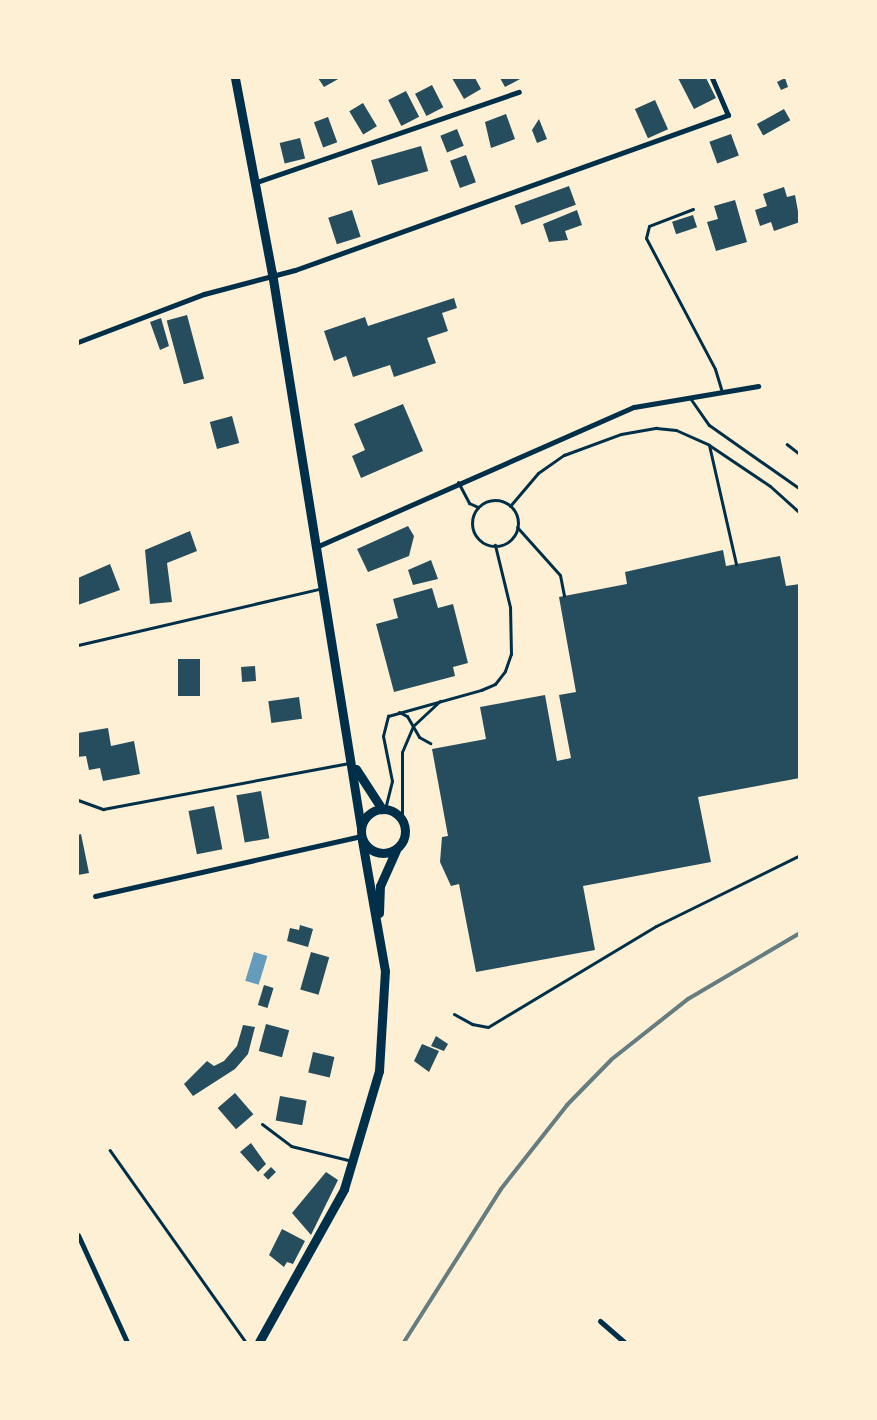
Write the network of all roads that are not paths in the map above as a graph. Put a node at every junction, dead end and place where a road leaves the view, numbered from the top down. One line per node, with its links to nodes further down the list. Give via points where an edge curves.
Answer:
1 (235, 78): 4 (main road)
2 (712, 78): 6 (street, via 728,115 295,270)
3 (519, 92): 4 (street)
4 (254, 183): 6 (main road)
5 (693, 209): 9 (lane, via 649,226 646,238 715,370)
6 (272, 273): 7 (street, via 204,294); 19 (main road)
7 (78, 342)
8 (758, 386): 9 (street)
9 (722, 392): 10 (street)
10 (690, 398): 12 (street, via 634,407); 13 (lane, via 709,425)
11 (709, 445): 14 (lane, via 671,430 621,434 564,455 538,473); 16 (lane, via 770,486); 20 (lane)
12 (458, 482): 15 (lane, via 469,504); 19 (street)
13 (800, 489)
14 (510, 506): 15 (lane, via 493,500); 17 (lane)
15 (479, 507): 18 (lane, via 472,518 474,533)
16 (800, 513)
17 (517, 527): 18 (lane, via 507,542); 22 (lane, via 560,575)
18 (495, 545): 24 (lane, via 510,607 511,654 506,671 495,684)
19 (316, 547): 21 (main road)
20 (736, 564)
21 (323, 588): 23 (lane); 28 (main road)
22 (564, 596)
23 (78, 645)
24 (441, 701): 25 (lane); 26 (lane)
25 (395, 712): 26 (lane, via 407,716); 30 (lane, via 386,720 383,736 392,781)
26 (413, 726): 27 (lane, via 419,737); 31 (lane, via 400,769)
27 (430, 743)
28 (353, 762): 29 (lane, via 103,809); 30 (main road); 32 (main road)
29 (78, 800)
30 (384, 809): 31 (main road); 32 (main road, via 368,814)
31 (402, 819): 33 (main road, via 406,833)
32 (361, 834): 33 (main road, via 376,853); 35 (street); 36 (main road)
33 (396, 850): 36 (main road, via 380,886)
34 (800, 855): 37 (lane, via 656,926 488,1027 472,1024)
35 (95, 896)
36 (378, 923): 39 (main road, via 385,971 384,1038)
37 (454, 1014)
38 (262, 1124): 39 (lane, via 291,1146)
39 (355, 1162): 43 (main road, via 334,1211)
40 (78, 1235): 42 (street)
41 (600, 1321): 44 (street)
42 (128, 1342)
43 (259, 1342)
44 (624, 1342)

